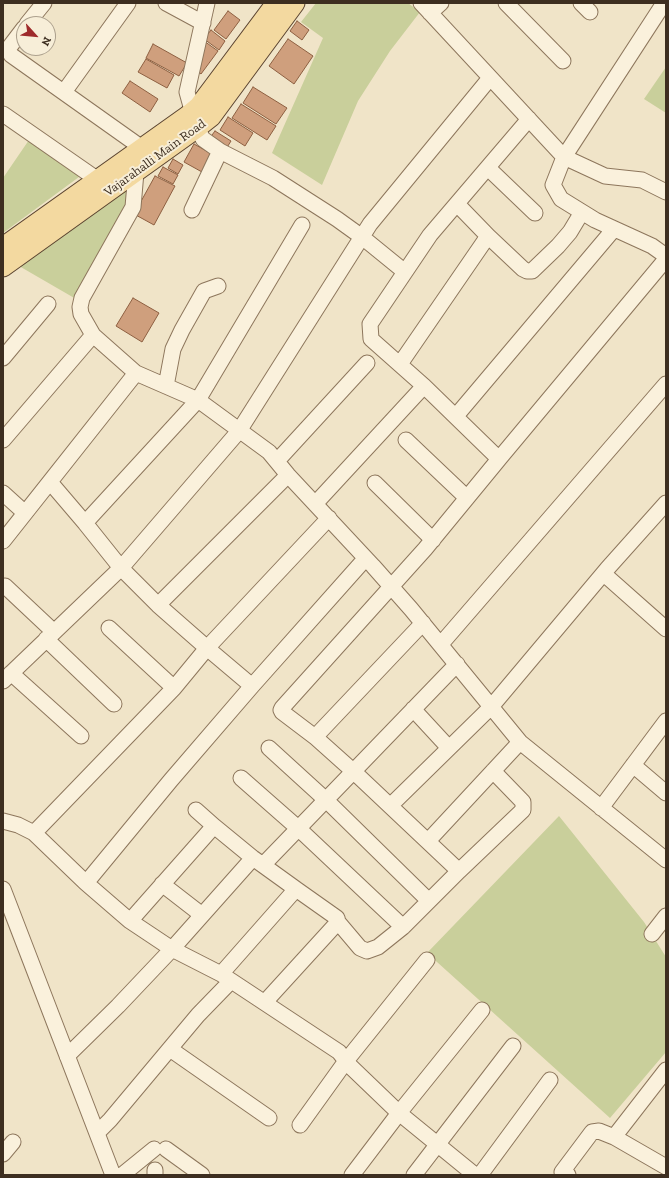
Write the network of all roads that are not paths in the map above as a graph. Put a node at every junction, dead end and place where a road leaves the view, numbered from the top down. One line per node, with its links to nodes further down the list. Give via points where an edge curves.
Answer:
1 (44, 3): 10 (street)
2 (128, 3): 16 (street)
3 (166, 3): 11 (street)
4 (208, 3): 11 (street)
5 (276, 3): 19 (main road, Vajarahalli Main Road, via 199,106)
6 (295, 3): 19 (main road, Vajarahalli Main Road, via 211,117)
7 (506, 3): 14 (street)
8 (431, 6): 15 (street)
9 (660, 7): 22 (street)
10 (33, 16)
11 (203, 23): 19 (street, via 187,92)
12 (16, 36): 13 (street)
13 (6, 47): 16 (street, via 11,55)
14 (563, 60)
15 (490, 78): 18 (street); 34 (street)
16 (64, 92): 20 (street)
17 (3, 114): 25 (street)
18 (529, 119): 22 (street); 23 (street)
19 (195, 120): 20 (main road, Vajarahalli Main Road); 21 (street, via 203,139); 24 (main road, Vajarahalli Main Road)
20 (142, 148): 25 (main road, Vajarahalli Main Road)
21 (220, 151): 28 (street); 34 (street, via 273,178)
22 (564, 157): 26 (street, via 605,176 642,180); 29 (street, via 553,185 561,199)
23 (488, 168): 27 (street); 30 (street)
24 (136, 172): 37 (main road, Vajarahalli Main Road); 41 (street, via 133,207 82,298 81,314)
25 (98, 180): 35 (main road, Vajarahalli Main Road)
26 (666, 192)
27 (457, 204): 33 (street); 38 (street, via 430,235)
28 (192, 210)
29 (582, 212): 32 (street); 33 (street, via 570,232 532,271 523,269)
30 (535, 213)
31 (302, 226): 49 (street)
32 (614, 229): 36 (street, via 652,246); 50 (street)
33 (488, 236): 44 (street)
34 (362, 237): 38 (street); 51 (street)
35 (3, 247)
36 (666, 258): 54 (street)
37 (3, 267)
38 (405, 272): 44 (street, via 370,324 371,339)
39 (218, 286): 47 (street, via 204,291 182,330 173,349)
40 (48, 304): 42 (street)
41 (93, 335): 45 (street); 52 (street)
42 (3, 358)
43 (367, 363): 55 (street)
44 (400, 364): 48 (street)
45 (136, 373): 47 (street); 57 (street)
46 (666, 384): 78 (street)
47 (166, 386): 49 (street)
48 (424, 386): 50 (street); 62 (street)
49 (198, 400): 51 (street); 65 (street)
50 (456, 416): 54 (street)
51 (239, 431): 55 (street, via 270,452); 69 (street)
52 (3, 440)
53 (406, 440): 60 (street)
54 (499, 459): 60 (street)
55 (277, 461): 56 (street)
56 (288, 475): 62 (street); 73 (street)
57 (50, 482): 63 (street); 65 (street)
58 (375, 483): 66 (street)
59 (3, 493): 63 (street)
60 (467, 498): 66 (street)
61 (666, 503): 70 (street)
62 (315, 504): 64 (street)
63 (25, 513): 67 (street)
64 (329, 518): 68 (street); 79 (street)
65 (85, 523): 69 (street)
66 (432, 540): 72 (street)
67 (3, 541)
68 (365, 559): 72 (street); 82 (street)
69 (121, 568): 73 (street); 77 (street)
70 (604, 574): 76 (street); 85 (street)
71 (5, 586): 77 (street)
72 (391, 587): 74 (street); 89 (street, via 282,708 282,712)
73 (158, 605): 79 (street)
74 (423, 623): 78 (street); 89 (street)
75 (109, 628): 83 (street)
76 (666, 629)
77 (50, 636): 81 (street); 84 (street)
78 (441, 644): 80 (street)
79 (207, 648): 82 (street); 83 (street)
80 (457, 664): 85 (street); 86 (street)
81 (7, 677): 88 (street)
82 (252, 686): 110 (street)
83 (174, 688): 105 (street)
84 (114, 704)
85 (491, 707): 90 (street); 92 (street)
86 (413, 709): 92 (street); 94 (street)
87 (665, 724): 93 (street)
88 (81, 736)
89 (315, 737): 94 (street)
90 (520, 742): 95 (street); 100 (street)
91 (269, 748): 98 (street)
92 (449, 748): 99 (street)
93 (633, 765): 97 (street); 100 (street)
94 (353, 771): 98 (street); 99 (street)
95 (493, 771): 106 (street); 109 (street, via 523,802 524,810)
96 (241, 778): 104 (street)
97 (666, 793)
98 (326, 800): 104 (street); 114 (street)
99 (390, 806): 106 (street)
100 (601, 808): 107 (street)
101 (196, 810): 103 (street)
102 (3, 821): 105 (street)
103 (214, 826): 108 (street); 111 (street)
104 (299, 829): 108 (street); 119 (street)
105 (34, 833): 110 (street)
106 (428, 842): 109 (street)
107 (666, 860)
108 (258, 862): 113 (street); 115 (street)
109 (459, 871): 114 (street)
110 (86, 883): 117 (street)
111 (162, 884): 115 (street); 117 (street)
112 (3, 889): 128 (street)
113 (296, 889): 118 (street, via 337,918); 123 (street)
114 (429, 901): 119 (street)
115 (202, 915): 121 (street)
116 (666, 916): 120 (street)
117 (130, 921): 121 (street)
118 (338, 922): 119 (street, via 360,948 367,951 378,947); 124 (street)
119 (403, 927)
120 (652, 934)
121 (172, 949): 123 (street); 128 (street)
122 (427, 960): 129 (street)
123 (226, 977): 124 (street); 127 (street)
124 (265, 1002): 129 (street, via 339,1052)
125 (482, 1010): 132 (street)
126 (513, 1046): 138 (street)
127 (170, 1049): 133 (street); 135 (street)
128 (67, 1056): 135 (street)
129 (346, 1061): 132 (street); 134 (street)
130 (666, 1070): 136 (street)
131 (550, 1080): 148 (street)
132 (399, 1112): 138 (street); 145 (street)
133 (270, 1118)
134 (300, 1125)
135 (97, 1133): 142 (street)
136 (614, 1136): 140 (street); 141 (street, via 599,1131 592,1132)
137 (13, 1142): 139 (street)
138 (438, 1144): 146 (street); 147 (street)
139 (3, 1154)
140 (664, 1161)
141 (563, 1174)
142 (113, 1175)
143 (122, 1175): 144 (street, via 160,1149)
144 (202, 1175)
145 (352, 1175)
146 (414, 1175)
147 (475, 1175)
148 (480, 1175)

